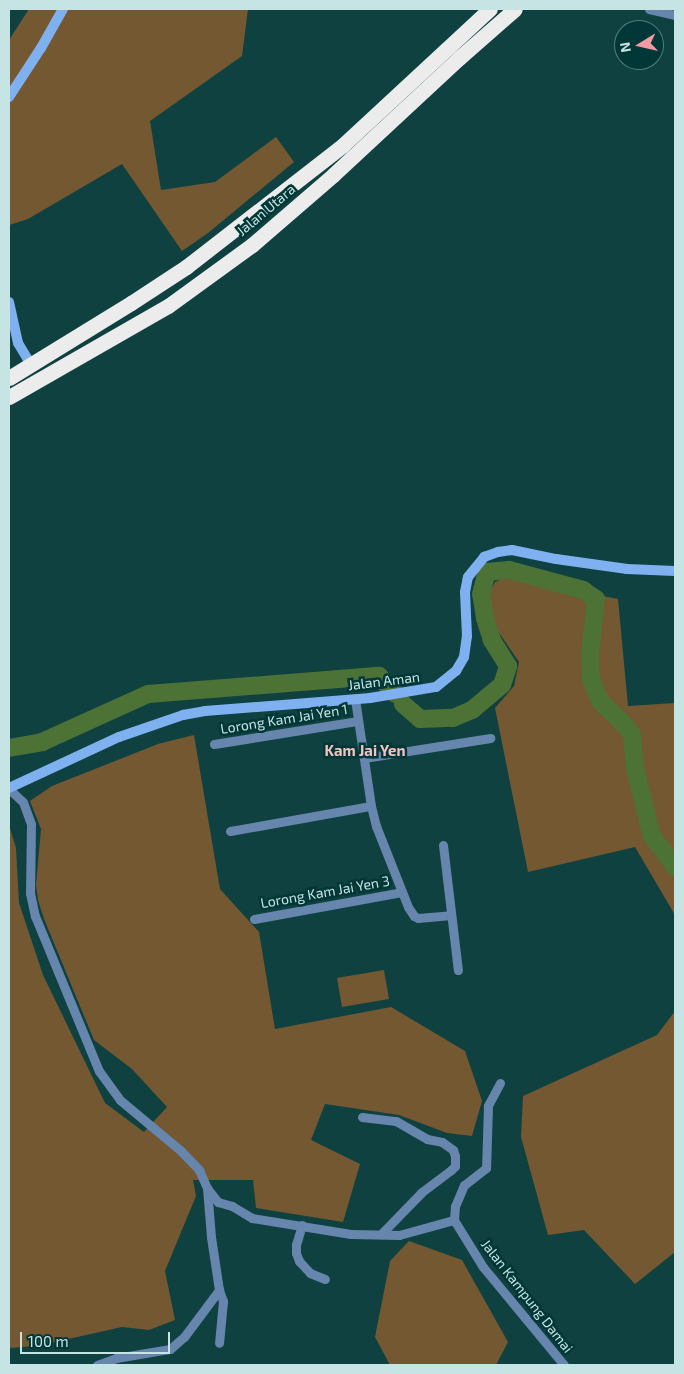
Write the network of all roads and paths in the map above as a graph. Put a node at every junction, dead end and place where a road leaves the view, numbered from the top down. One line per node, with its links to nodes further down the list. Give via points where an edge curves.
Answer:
1 (63, 9): 6 (street)
2 (490, 9): 8 (highway, Jalan Utara, via 343,145 186,266)
3 (516, 9): 10 (highway, Jalan Utara, via 252,245 168,306)
4 (649, 9): 5 (street)
5 (675, 15)
6 (9, 98)
7 (9, 302): 8 (street, via 18,343)
8 (31, 365): 9 (highway, Jalan Utara)
9 (9, 378)
10 (9, 397)
11 (675, 571): 12 (street, Jalan Aman, via 611,567 512,550 484,557 468,577 465,592 467,636 464,657 456,671 436,687)
12 (355, 699): 13 (street); 17 (street, Jalan Aman, via 183,715 119,737)
13 (358, 721): 15 (street, Lorong Kam Jai Yen 1); 16 (street)
14 (490, 738): 16 (street)
15 (214, 744)
16 (364, 758): 18 (street)
17 (9, 788): 27 (street, via 23,802 31,824 30,893 35,916 99,1070 120,1100 199,1170)
18 (370, 806): 19 (street); 21 (street)
19 (230, 831)
20 (442, 845): 22 (street)
21 (402, 892): 22 (street, via 411,912 418,918); 23 (street, Lorong Kam Jai Yen 3)
22 (451, 915): 24 (street)
23 (254, 919)
24 (458, 970)
25 (500, 1083): 28 (street, via 488,1106 486,1168 464,1185 455,1206)
26 (362, 1117): 30 (street, via 396,1121 427,1139 442,1142 453,1150 455,1156 455,1166 420,1192)
27 (206, 1188): 29 (street, via 218,1202 252,1218); 32 (street)
28 (454, 1220): 30 (street, via 399,1235); 35 (street, Jalan Kampung Damai, via 483,1267)
29 (302, 1225): 30 (street, via 351,1234); 31 (street, via 296,1245 299,1261 310,1273)
30 (382, 1233)
31 (325, 1279)
32 (219, 1290): 33 (street, via 224,1316); 34 (street, via 184,1337 170,1349 116,1358)
33 (219, 1343)
34 (97, 1365)
35 (564, 1365)

